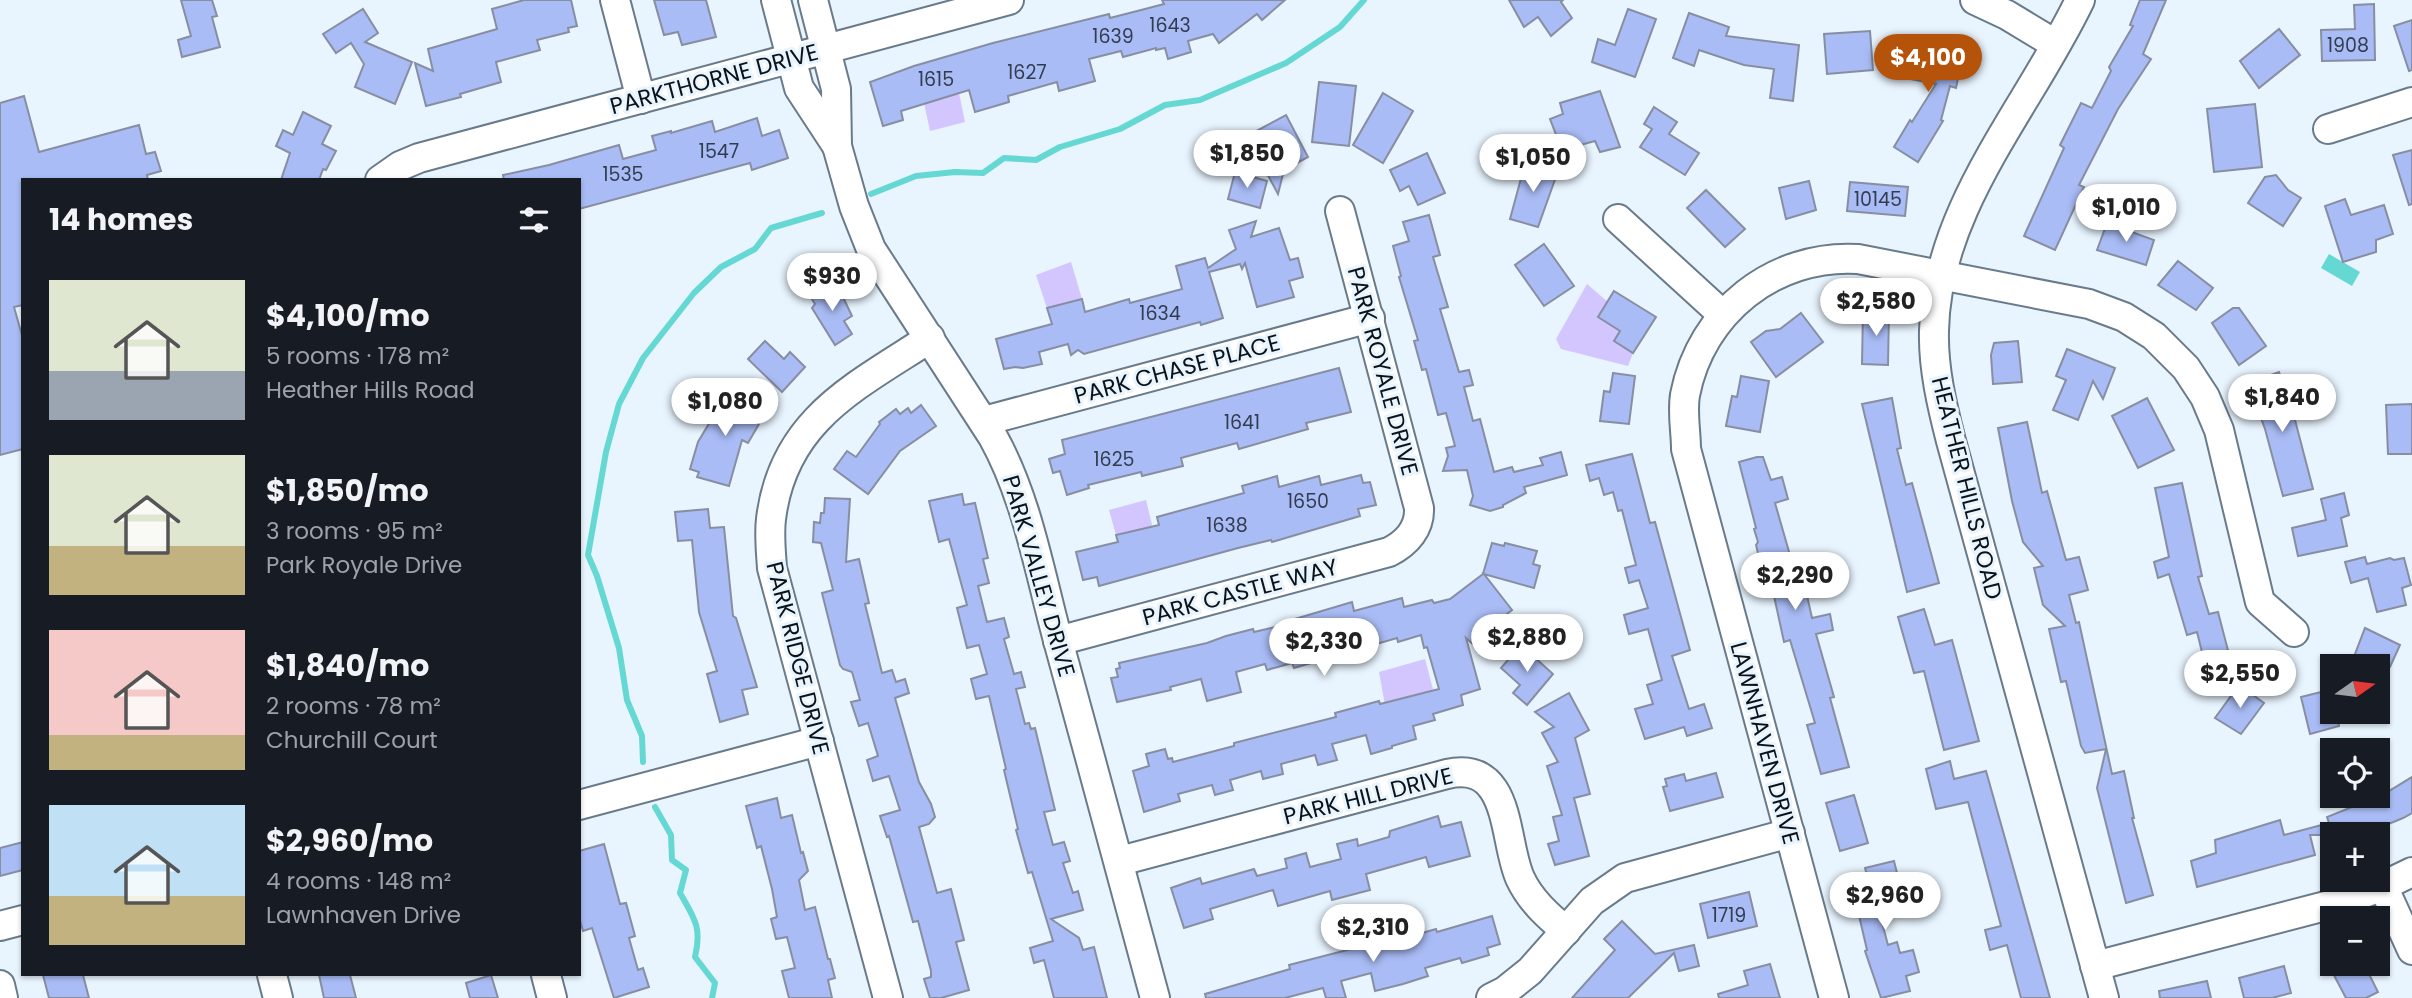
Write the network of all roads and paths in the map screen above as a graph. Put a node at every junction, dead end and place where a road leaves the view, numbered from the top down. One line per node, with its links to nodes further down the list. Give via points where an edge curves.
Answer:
1 (615, 0): 10 (street)
2 (776, 0): 9 (street, PARK VALLEY DRIVE)
3 (813, 0): 8 (street, PARK VALLEY DRIVE)
4 (1975, 0): 7 (street)
5 (2080, 0): 7 (street, HEATHER HILLS ROAD)
6 (993, 2): 8 (street, PARKTHORNE DRIVE)
7 (2055, 44): 17 (street, HEATHER HILLS ROAD, via 1965,204)
8 (826, 49): 9 (street, PARKTHORNE DRIVE); 13 (street, PARK VALLEY DRIVE, via 836,89)
9 (791, 58): 10 (street, PARKTHORNE DRIVE); 13 (street, PARK VALLEY DRIVE, via 799,88)
10 (641, 99): 14 (street, PARKTHORNE DRIVE, via 419,158)
11 (2412, 102): 12 (street)
12 (2328, 129)
13 (837, 146): 20 (street, PARK VALLEY DRIVE, via 853,206 871,248)
14 (383, 178)
15 (1340, 211): 19 (street, PARK ROYALE DRIVE)
16 (1618, 219): 18 (street)
17 (1941, 275): 18 (street, LAWNHAVEN DRIVE, via 1858,259 1814,261 1771,276); 23 (street, LAWNHAVEN DRIVE, via 2075,300 2109,311 2140,325 2174,355 2206,397 2216,422 2260,602); 37 (street, HEATHER HILLS ROAD, via 1934,331 1949,430)
18 (1723, 315): 27 (street, LAWNHAVEN DRIVE, via 1699,352 1685,395 1686,449)
19 (1370, 318): 21 (street, PARK CHASE PLACE); 22 (street, PARK ROYALE DRIVE, via 1419,508)
20 (930, 338): 21 (street, PARK VALLEY DRIVE); 25 (street, PARK RIDGE DRIVE, via 825,409 796,444 778,486 770,522 772,568)
21 (984, 421): 24 (street, PARK VALLEY DRIVE, via 1002,452 1022,505)
22 (1414, 530): 24 (street, PARK CASTLE WAY, via 1389,552)
23 (2294, 632)
24 (1058, 640): 28 (street, PARK VALLEY DRIVE)
25 (819, 741): 26 (street); 44 (street, PARK RIDGE DRIVE)
26 (581, 804)
27 (1790, 833): 35 (street, via 1625,878 1592,901); 47 (street, LAWNHAVEN DRIVE)
28 (1120, 861): 35 (street, PARK HILL DRIVE, via 1461,772 1480,778 1496,792 1521,880 1545,913); 45 (street, PARK VALLEY DRIVE)
29 (2412, 872): 30 (street)
30 (2390, 883)
31 (2366, 892): 37 (street, via 2318,909)
32 (2386, 892): 36 (street)
33 (21, 921): 34 (street)
34 (0, 926)
35 (1566, 931): 46 (street, via 1524,976)
36 (2412, 950)
37 (2095, 966): 48 (street, HEATHER HILLS ROAD)
38 (272, 976): 42 (street)
39 (546, 976): 43 (street)
40 (0, 985): 41 (street)
41 (3, 998)
42 (278, 998)
43 (552, 998)
44 (888, 998)
45 (1155, 998)
46 (1491, 998)
47 (1834, 998)
48 (2104, 998)

